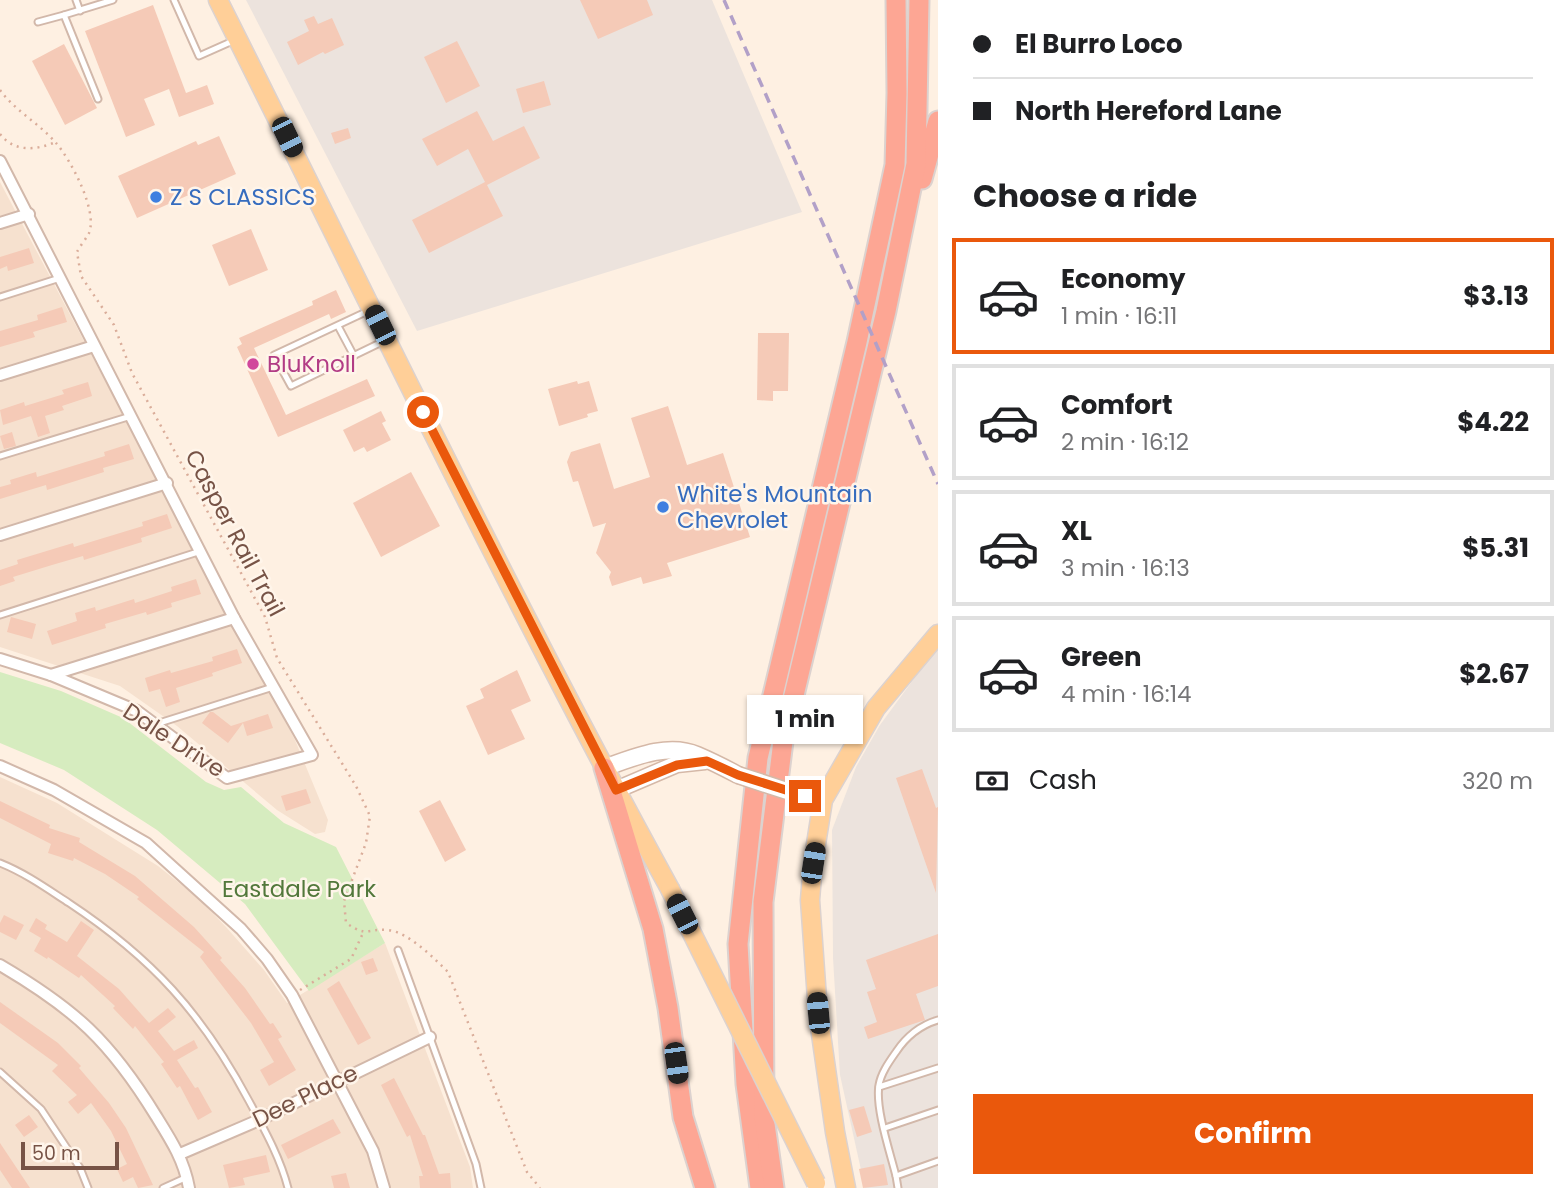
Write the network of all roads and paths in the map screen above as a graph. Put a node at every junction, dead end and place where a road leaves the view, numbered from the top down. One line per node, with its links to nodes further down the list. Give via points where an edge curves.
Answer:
1 (76, 0): 7 (lane)
2 (113, 0): 7 (lane)
3 (174, 0): 10 (lane, via 199,56)
4 (218, 0): 10 (main road)
5 (896, 0): 71 (highway, via 895,165 756,772 738,944 746,1084)
6 (919, 0): 22 (highway, via 916,164)
7 (80, 11): 8 (lane)
8 (64, 15): 9 (lane); 12 (lane)
9 (38, 22)
10 (237, 38): 21 (main road)
11 (0, 90): 15 (path, Casper Rail Trail)
12 (98, 99)
13 (938, 121): 22 (highway)
14 (0, 134): 15 (path, via 22,148 35,150)
15 (56, 142): 46 (path, Casper Rail Trail, via 72,166 90,210 90,232 77,252 81,276 114,325 132,373 265,617 277,658 370,816 366,843 344,901 346,923)
16 (0, 161): 17 (street)
17 (29, 214): 18 (street); 19 (street)
18 (0, 223)
19 (60, 278): 20 (lane); 25 (street)
20 (0, 297)
21 (373, 309): 23 (lane); 24 (main road)
22 (886, 312): 72 (highway, via 783,741 763,902 764,1117)
23 (338, 326): 26 (lane); 26 (lane, via 274,355 285,376 291,386)
24 (387, 340): 26 (lane); 42 (main road)
25 (94, 346): 27 (street); 28 (street)
26 (354, 356)
27 (0, 375)
28 (131, 416): 29 (lane); 30 (street)
29 (0, 456)
30 (167, 483): 31 (street); 32 (street)
31 (0, 535)
32 (201, 551): 33 (lane); 34 (street)
33 (0, 615)
34 (234, 618): 37 (street); 38 (street)
35 (938, 634): 44 (main road, via 876,708)
36 (0, 659): 37 (street, Dale Drive)
37 (51, 675): 39 (street, Dale Drive, via 136,711)
38 (273, 687): 39 (lane); 39 (street, Dale Drive, via 312,755 227,778)
39 (154, 724)
40 (707, 761): 42 (main road, via 675,750 644,754); 43 (main road, via 677,765); 44 (main road, bridge)
41 (0, 766): 49 (street, via 54,790 146,843 241,929)
42 (604, 768): 43 (main road); 70 (highway, via 653,929 683,1117)
43 (616, 790): 63 (main road, bridge)
44 (823, 800): 73 (main road, via 810,900 812,949)
45 (0, 863): 57 (lane, via 110,930 182,998 212,1037)
46 (363, 933): 49 (path, via 351,958); 69 (path, via 390,930 428,951 447,972 527,1172)
47 (398, 950): 51 (lane)
48 (0, 965): 59 (street, via 49,995 98,1037 136,1083)
49 (292, 995): 54 (street)
50 (938, 1020): 55 (lane, via 903,1042 885,1067)
51 (430, 1037): 54 (street, Dee Place); 68 (lane)
52 (938, 1068): 55 (lane)
53 (0, 1072): 64 (lane, via 41,1109)
54 (337, 1080): 57 (street, Dee Place); 67 (street, via 373,1151)
55 (879, 1087): 58 (lane)
56 (938, 1110): 58 (lane)
57 (259, 1120): 59 (street, Dee Place); 66 (lane)
58 (885, 1128): 61 (lane)
59 (180, 1154): 62 (street)
60 (938, 1161): 61 (lane)
61 (896, 1175): 74 (lane)
62 (188, 1183): 65 (lane)
63 (817, 1186)
64 (88, 1188)
65 (163, 1188)
66 (288, 1188)
67 (384, 1188)
68 (481, 1188)
69 (540, 1188)
70 (705, 1188)
71 (760, 1188)
72 (774, 1188)
73 (846, 1188)
74 (898, 1188)

